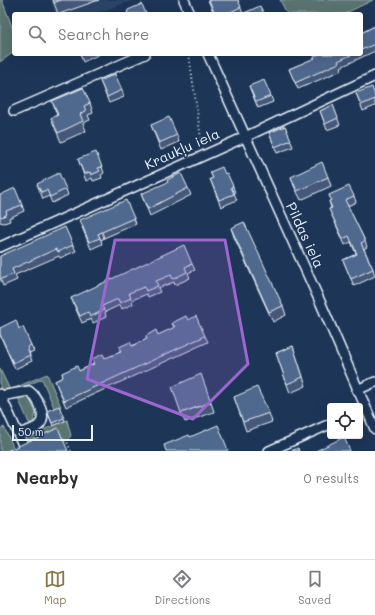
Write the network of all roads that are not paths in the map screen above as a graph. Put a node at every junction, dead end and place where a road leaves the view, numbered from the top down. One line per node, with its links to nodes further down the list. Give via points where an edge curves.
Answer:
1 (184, 0): 2 (street)
2 (189, 12)
3 (140, 56): 6 (street)
4 (209, 56): 7 (street, Pildas iela)
5 (375, 76): 7 (street, Kraukļu iela)
6 (14, 111)
7 (245, 137): 8 (street, Kraukļu iela); 10 (street, Pildas iela)
8 (0, 246)
9 (375, 382): 10 (street)
10 (357, 390): 12 (street, Pildas iela)
11 (1, 396): 16 (street); 16 (street, via 29,391 39,404 42,419 38,426)
12 (360, 403)
13 (363, 411): 15 (street, Pildas iela)
14 (327, 425): 18 (street)
15 (375, 429)
16 (18, 434): 17 (street)
17 (24, 447)
18 (269, 451)

